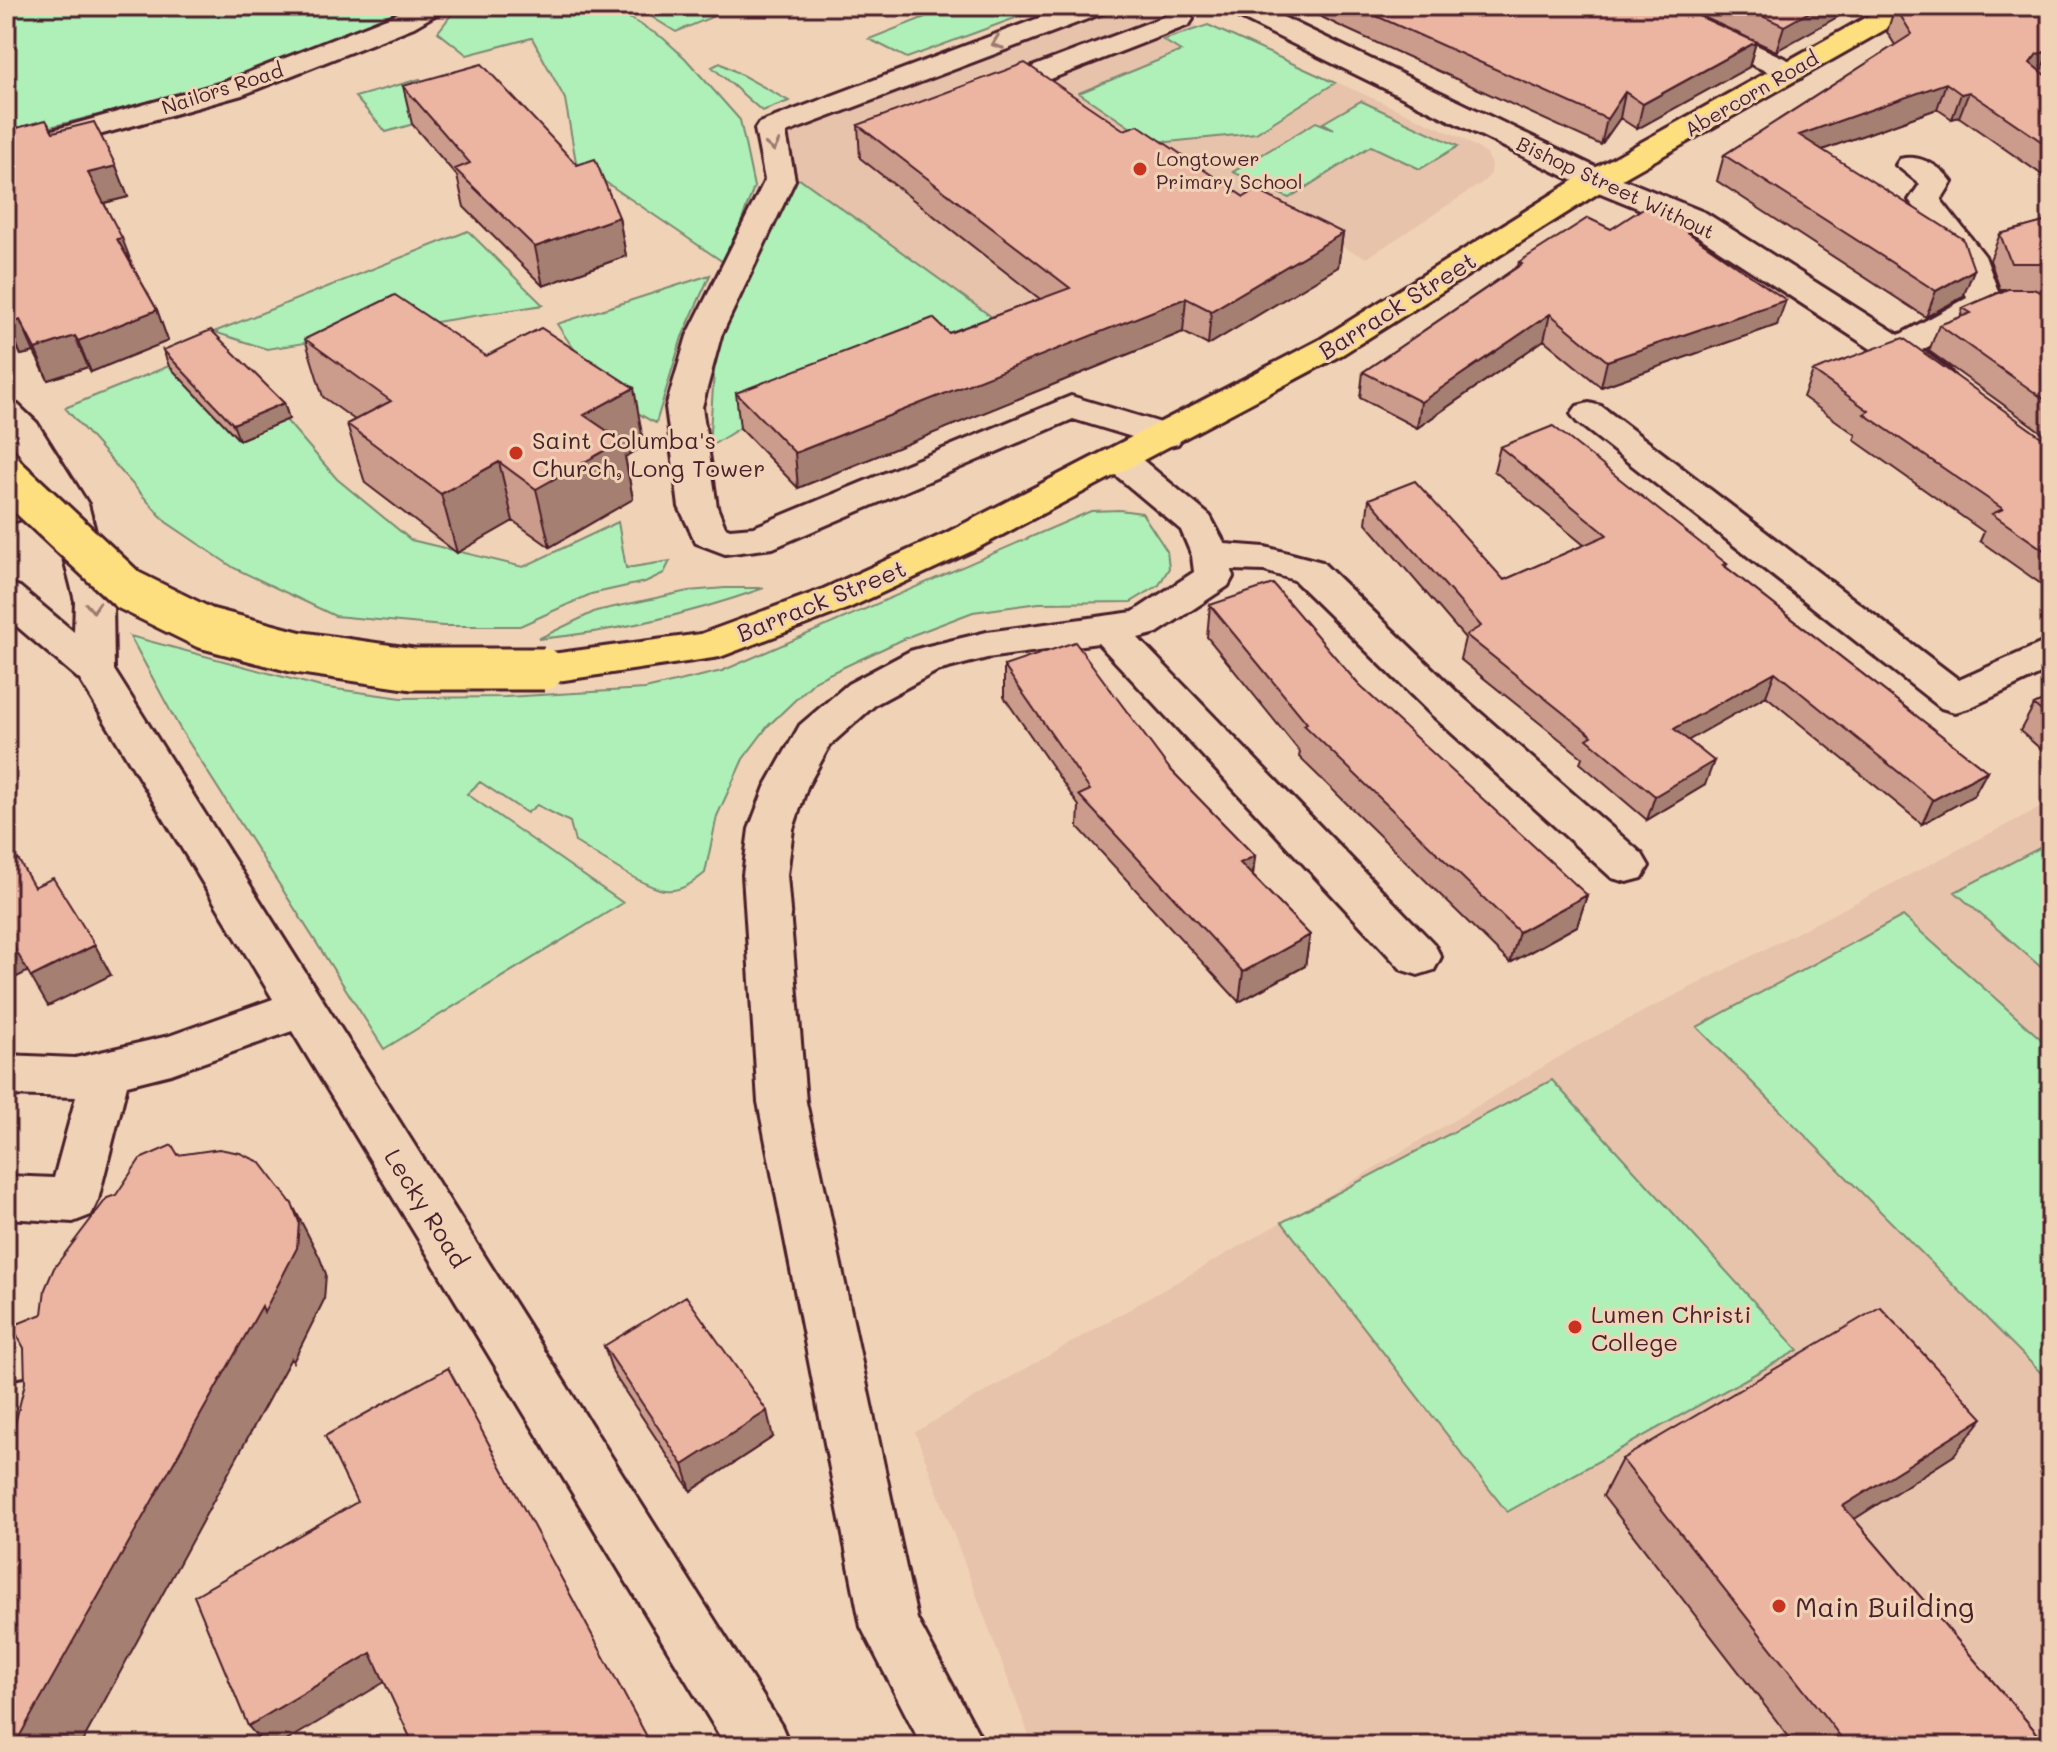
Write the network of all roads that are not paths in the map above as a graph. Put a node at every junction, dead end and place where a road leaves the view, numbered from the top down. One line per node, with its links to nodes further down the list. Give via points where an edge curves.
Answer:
1 (430, 6): 9 (street, Nailors Road, via 232,89)
2 (1096, 6): 18 (street, one-way to 18, via 770,129 780,180 704,336 684,407 698,507 709,534 725,542 760,539 1071,407)
3 (1238, 6): 11 (street, Bishop Street Without)
4 (1654, 6): 7 (street)
5 (1893, 9): 7 (main road, Abercorn Road)
6 (1179, 19): 8 (street)
7 (1791, 72): 11 (main road, Abercorn Road)
8 (963, 103)
9 (6, 152)
10 (1911, 165): 13 (street, via 1937,182 1925,200 1969,256)
11 (1597, 180): 14 (street, Bishop Street Without, via 1695,220); 18 (main road, Barrack Street, via 1331,347)
12 (2018, 301): 13 (street)
13 (1985, 302): 14 (street)
14 (1898, 349): 15 (street, Bishop Street Without)
15 (1962, 395)
16 (6, 413): 20 (street)
17 (1589, 414): 26 (street, via 1955,698)
18 (1165, 436): 19 (main road, Barrack Street)
19 (1120, 460): 21 (main road, Barrack Street, bridge, via 835,599 706,647 544,669 413,669 296,652 205,628 128,590); 23 (street, via 1197,524)
20 (50, 471): 22 (street, via 37,491); 27 (street, one-way to 27, via 70,504 94,601)
21 (6, 476)
22 (6, 512)
23 (1211, 556): 25 (street, via 1214,577 1143,624); 28 (street, via 1265,559 1308,571 1446,705)
24 (6, 596): 27 (street, Lecky Road)
25 (1107, 629): 29 (street); 35 (street, via 987,645 924,661 862,694 815,735 786,787 771,829 765,875 782,1102 890,1627)
26 (2051, 653)
27 (94, 670): 30 (street, Lecky Road)
28 (1627, 866)
29 (1418, 957)
30 (302, 1008): 31 (street, via 171,1055); 34 (street, Lecky Road)
31 (107, 1070): 32 (street, via 75,1078); 33 (street, via 73,1200)
32 (6, 1075)
33 (6, 1197)
34 (760, 1746)
35 (955, 1746)

